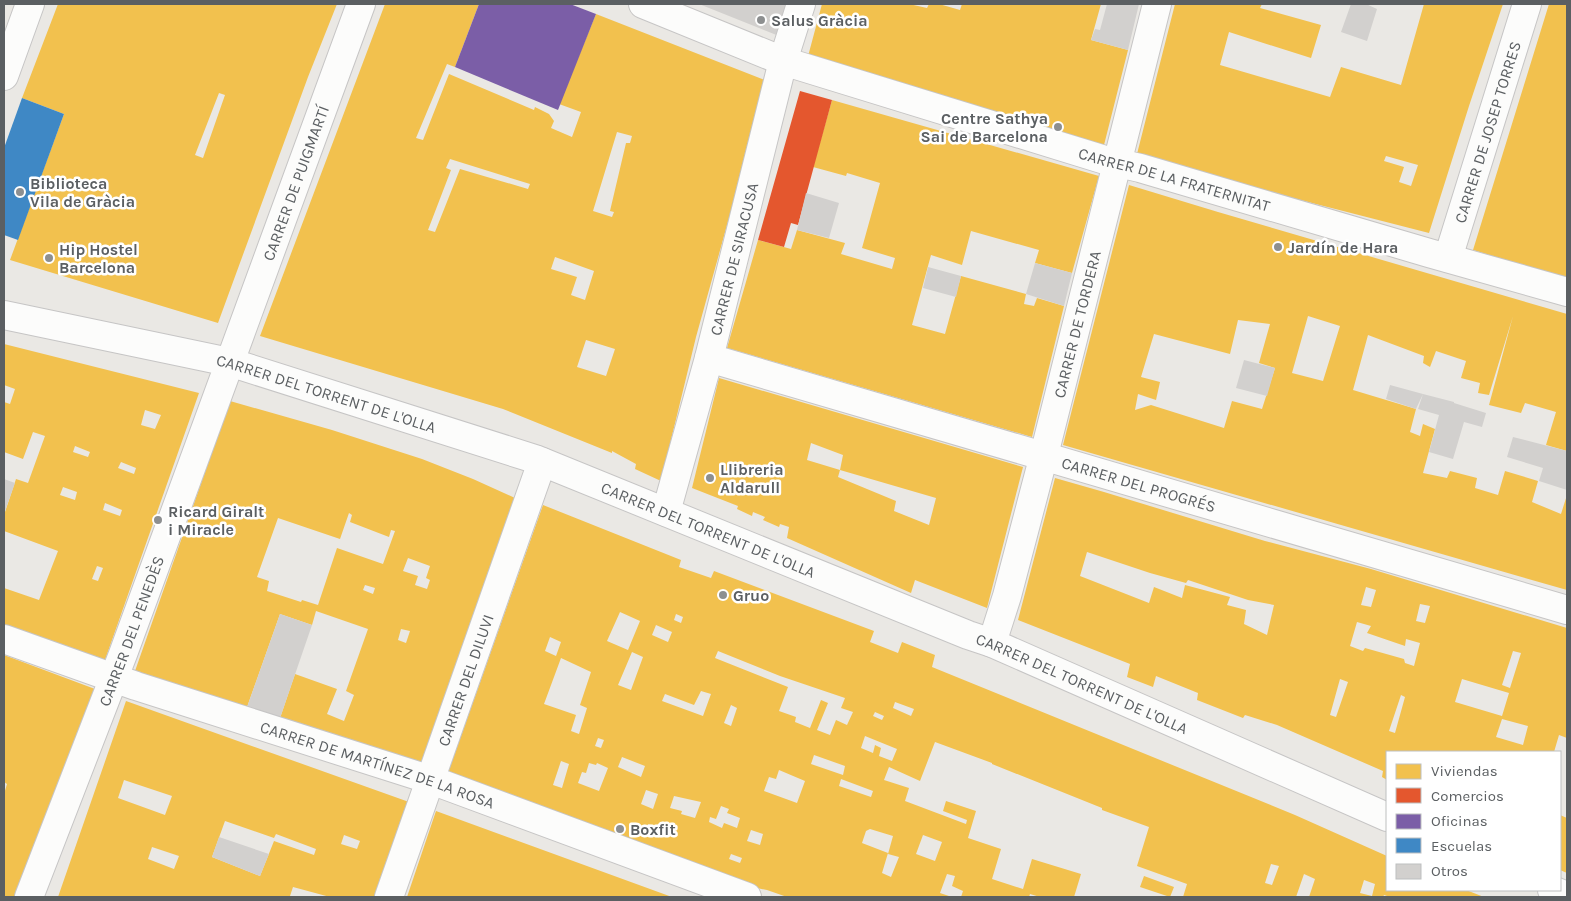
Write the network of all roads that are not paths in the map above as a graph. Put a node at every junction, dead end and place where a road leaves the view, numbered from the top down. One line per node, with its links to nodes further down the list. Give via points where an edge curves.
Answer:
1 (30, 4): 8 (street)
2 (361, 4): 14 (street, CARRER DE PUIGMARTÍ)
3 (643, 4): 7 (street, CARRER DE LA FRATERNITAT)
4 (801, 4): 7 (street, CARRER DE SIRACUSA)
5 (1157, 4): 9 (street, CARRER DE TORDERA)
6 (1527, 4): 10 (street, CARRER DE JOSEP TORRES, via 1515,78)
7 (783, 61): 9 (street, CARRER DE LA FRATERNITAT); 13 (street, CARRER DE SIRACUSA)
8 (4, 76)
9 (1117, 164): 10 (street, CARRER DE LA FRATERNITAT); 15 (street, CARRER DE TORDERA)
10 (1448, 258): 11 (street, CARRER DE LA FRATERNITAT)
11 (1567, 292)
12 (4, 314): 14 (street, CARRER DEL TORRENT DE L'OLLA)
13 (709, 358): 15 (street, CARRER DEL PROGRÉS); 17 (street, CARRER DE SIRACUSA)
14 (229, 362): 16 (street, CARRER DEL TORRENT DE L'OLLA); 21 (street, CARRER DEL PENEDÈS)
15 (1044, 455): 18 (street, CARRER DEL PROGRÉS); 20 (street, CARRER DE TORDERA)
16 (542, 462): 17 (street, CARRER DEL TORRENT DE L'OLLA); 22 (street, CARRER DEL DILUVI)
17 (666, 512): 20 (street, CARRER DEL TORRENT DE L'OLLA)
18 (1567, 610)
19 (4, 639): 21 (street, CARRER DE MARTÍNEZ DE LA ROSA)
20 (992, 643): 23 (street, CARRER DEL TORRENT DE L'OLLA)
21 (112, 678): 22 (street, CARRER DE MARTÍNEZ DE LA ROSA); 26 (street, CARRER DEL PENEDÈS)
22 (431, 780): 27 (street, CARRER DEL DILUVI); 28 (street, CARRER DE MARTÍNEZ DE LA ROSA)
23 (1386, 817)
24 (1554, 891): 25 (street)
25 (1567, 896)
26 (29, 897)
27 (389, 897)
28 (747, 897)

